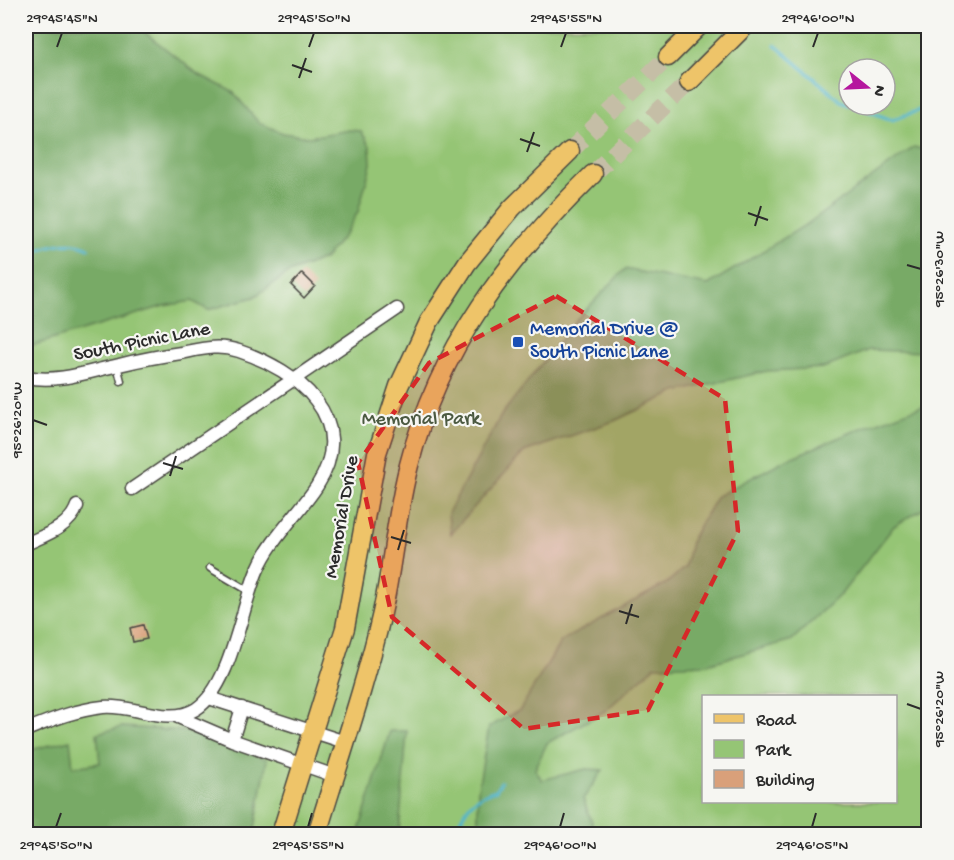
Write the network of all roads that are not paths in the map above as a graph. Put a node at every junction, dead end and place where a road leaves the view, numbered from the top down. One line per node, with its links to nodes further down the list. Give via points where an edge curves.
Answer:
1 (699, 26): 3 (main road)
2 (745, 26): 4 (main road)
3 (668, 57)
4 (689, 82)
5 (570, 151): 21 (main road, Memorial Drive, via 512,208 467,263 413,354 377,453 345,628)
6 (593, 174): 23 (main road, via 502,272 463,332 432,397 409,463 382,613)
7 (397, 309): 10 (street)
8 (117, 365): 9 (street, South Picnic Lane, via 53,380); 10 (street, South Picnic Lane, via 223,346 264,361); 11 (lane)
9 (26, 377)
10 (295, 380): 12 (street); 16 (street, South Picnic Lane, via 319,402 328,418 329,459 318,485 267,552)
11 (121, 381)
12 (132, 489)
13 (77, 506): 14 (street, via 74,517 66,523)
14 (26, 544)
15 (210, 568): 16 (lane)
16 (250, 591): 17 (street, South Picnic Lane, via 236,641)
17 (209, 698): 18 (street); 19 (street, via 194,710)
18 (242, 708): 21 (street); 22 (street)
19 (176, 716): 20 (street, via 121,706 105,707 71,712); 22 (street)
20 (26, 730)
21 (313, 731): 23 (street); 24 (main road, Memorial Drive)
22 (232, 740): 24 (street)
23 (345, 742): 25 (main road)
24 (302, 766): 25 (street); 26 (main road, Memorial Drive)
25 (335, 776): 27 (main road)
26 (281, 834)
27 (317, 834)

